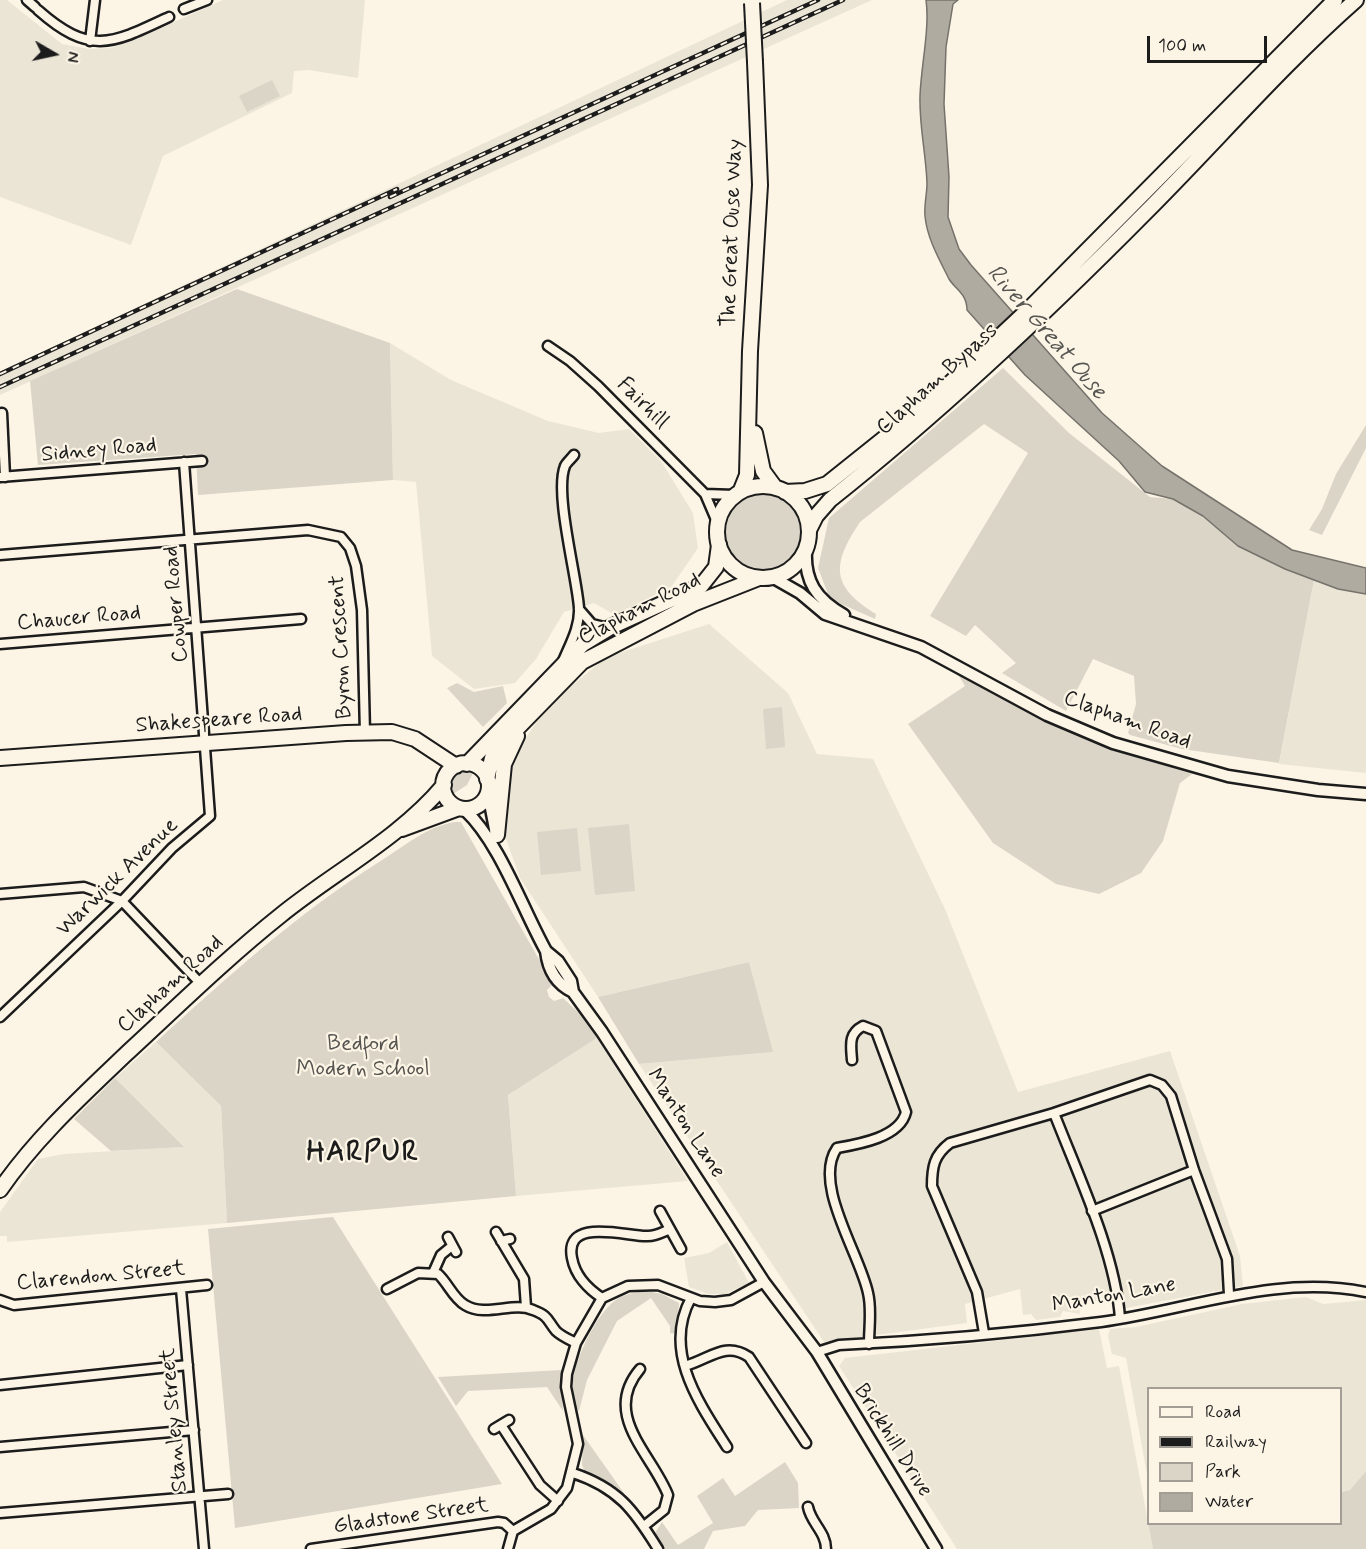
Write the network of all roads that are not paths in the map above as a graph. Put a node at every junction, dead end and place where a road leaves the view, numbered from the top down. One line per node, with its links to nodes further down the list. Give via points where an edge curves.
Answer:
1 (27, 0): 9 (street, via 61,28)
2 (95, 0): 9 (street)
3 (207, 0): 7 (street)
4 (1335, 0): 12 (main road, Clapham Bypass)
5 (1356, 0): 12 (main road, Clapham Bypass, via 1041,316)
6 (752, 1): 11 (main road, The Great Ouse Way, bridge, via 760,185)
7 (184, 9)
8 (169, 17): 9 (street, via 121,39)
9 (90, 41)
10 (548, 346): 20 (street, Fairhill, via 598,386)
11 (750, 395): 18 (main road, The Great Ouse Way, via 763,471); 19 (main road, The Great Ouse Way, via 747,475)
12 (934, 407): 18 (main road, Clapham Bypass, via 827,484 805,491); 22 (main road, Clapham Bypass, via 830,500)
13 (2, 413): 17 (street)
14 (574, 456): 28 (street, via 565,466 563,482)
15 (202, 461): 16 (street, Sidney Road)
16 (184, 462): 17 (street, Sidney Road); 23 (street, Cowper Road)
17 (3, 477)
18 (779, 489): 19 (main road, via 762,485); 22 (main road, via 803,511)
19 (738, 493): 20 (street); 21 (main road, via 724,506)
20 (705, 494): 21 (street, Fairhill)
21 (717, 522): 24 (main road)
22 (809, 530): 25 (main road)
23 (189, 541): 26 (street); 33 (street, Cowper Road); 39 (street, Byron Crescent, via 308,530 341,537 356,566 362,610)
24 (718, 545): 27 (main road, via 734,568); 34 (main road, Clapham Road, via 716,567 701,586)
25 (806, 549): 27 (main road, via 789,570); 31 (street, Clapham Road, via 805,568 814,588 826,604)
26 (0, 555)
27 (765, 578): 31 (street, Clapham Road, via 800,593 825,614); 32 (main road, Clapham Road, via 729,588)
28 (579, 609): 30 (street); 34 (street, via 592,624)
29 (301, 619): 33 (street, Chaucer Road)
30 (577, 622): 35 (street, via 580,630); 37 (street)
31 (857, 623): 46 (street, Clapham Road, via 946,659 1073,727 1148,755 1228,776)
32 (649, 625): 35 (main road, via 633,626 605,638); 38 (main road, Clapham Road, via 582,662)
33 (197, 627): 36 (street, Chaucer Road); 40 (street, Cowper Road)
34 (611, 627): 35 (main road, Clapham Road)
35 (595, 636): 37 (main road, Clapham Road)
36 (0, 644)
37 (562, 663): 43 (main road, Clapham Road)
38 (523, 724): 45 (main road, Clapham Road, via 495,753); 49 (main road, via 504,764)
39 (364, 733): 40 (main road, Shakespeare Road); 41 (main road, Shakespeare Road, via 392,732 415,739)
40 (206, 743): 42 (main road, Shakespeare Road); 52 (street, Warwick Avenue, via 210,816 172,848)
41 (436, 753): 43 (main road, Shakespeare Road); 44 (main road)
42 (0, 758)
43 (461, 765): 44 (main road); 45 (main road, via 479,767)
44 (444, 781): 47 (main road, via 448,800); 48 (main road, Clapham Road, via 430,801)
45 (487, 786): 47 (main road, via 477,807); 49 (street, Manton Lane)
46 (1366, 794)
47 (462, 809): 48 (main road, Clapham Road); 50 (street, Manton Lane, via 480,826)
48 (392, 833): 53 (main road, Clapham Road, via 281,915)
49 (496, 835): 50 (street, Manton Lane)
50 (500, 858): 66 (street, Manton Lane, via 546,951 558,961 573,992)
51 (0, 894): 52 (street, via 84,887)
52 (122, 901): 53 (street); 54 (street, Warwick Avenue)
53 (201, 984): 58 (main road, Clapham Road, via 46,1132)
54 (0, 1017)
55 (852, 1060): 79 (street, via 851,1037 856,1030 863,1026 876,1031 906,1112 897,1128 837,1148 831,1157 833,1196 868,1291)
56 (1054, 1113): 57 (street, via 1150,1080 1162,1085 1171,1096); 60 (street); 77 (street, via 950,1143 938,1152 932,1169 932,1186 977,1292)
57 (1194, 1170): 60 (street); 71 (street, via 1227,1259)
58 (0, 1190)
59 (660, 1211): 61 (street)
60 (1092, 1211): 76 (street, via 1116,1285)
61 (668, 1230): 64 (street); 72 (street, via 649,1237 591,1231 575,1239 573,1263 588,1287)
62 (496, 1232): 75 (street, via 506,1240 524,1279)
63 (452, 1245): 65 (street, via 441,1255)
64 (681, 1249)
65 (433, 1273): 69 (street, via 418,1273); 75 (street, via 446,1281 465,1305 477,1310)
66 (764, 1282): 73 (street, via 731,1300 708,1303); 80 (street, Manton Lane)
67 (207, 1285): 68 (street, Clarendon Street)
68 (181, 1289): 74 (street, Clarendon Street, via 14,1305); 81 (street, Stanley Street)
69 (387, 1289)
70 (1366, 1292): 71 (street, Manton Lane, via 1303,1288)
71 (1229, 1294): 76 (street, Manton Lane)
72 (602, 1298): 73 (street, via 643,1284 658,1285); 78 (street)
73 (691, 1298): 82 (street, via 680,1340)
74 (0, 1300)
75 (526, 1307): 78 (street, via 549,1318 556,1331)
76 (1120, 1318): 77 (street, Manton Lane)
77 (984, 1333): 79 (street, Manton Lane)
78 (576, 1343): 90 (street, via 566,1387 578,1444)
79 (869, 1344): 80 (street, Manton Lane, via 838,1345)
80 (817, 1352): 103 (street, Brickhill Drive)
81 (188, 1365): 84 (street); 86 (street, Stanley Street)
82 (685, 1366): 87 (street, via 725,1349 742,1352); 89 (street, via 694,1394)
83 (640, 1369): 96 (street, via 628,1390 626,1414 668,1495 664,1510)
84 (0, 1385)
85 (501, 1424): 93 (street, via 540,1485)
86 (194, 1430): 88 (street); 92 (street, Stanley Street)
87 (806, 1443)
88 (0, 1447)
89 (727, 1448)
90 (573, 1473): 93 (street); 96 (street, via 621,1497)
91 (228, 1494): 92 (street)
92 (200, 1496): 95 (street); 98 (street, Stanley Street)
93 (558, 1502): 97 (street)
94 (808, 1507): 102 (street, via 824,1536)
95 (0, 1513)
96 (644, 1526): 101 (street)
97 (513, 1531): 99 (street, Gladstone Street, via 498,1522); 100 (street)
98 (204, 1549)
99 (311, 1549)
100 (508, 1549)
101 (658, 1549)
102 (826, 1549)
103 (936, 1549)

